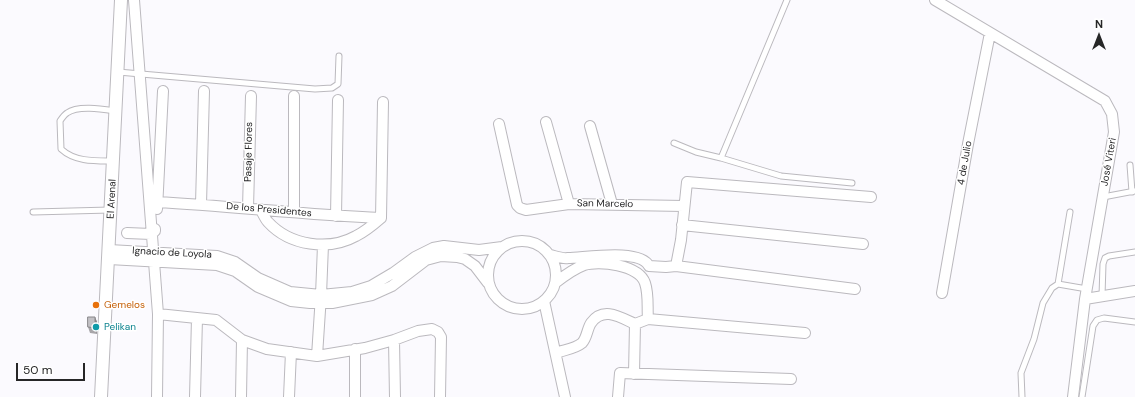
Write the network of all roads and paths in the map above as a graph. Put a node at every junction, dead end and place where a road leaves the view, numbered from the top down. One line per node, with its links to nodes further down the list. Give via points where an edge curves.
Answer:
1 (122, 0): 7 (street, El Arenal)
2 (134, 0): 62 (street)
3 (787, 0): 19 (lane)
4 (935, 0): 5 (street, José Viteri)
5 (990, 33): 25 (street, José Viteri, via 1105,101 1112,114 1114,132); 57 (street, 4 de Julio)
6 (339, 56): 7 (lane, via 338,84 332,88 315,89)
7 (118, 72): 14 (street, El Arenal)
8 (163, 91): 26 (street)
9 (204, 91): 27 (street)
10 (250, 96): 31 (street, Pasaje Flores)
11 (294, 96): 35 (street)
12 (338, 100): 37 (street)
13 (383, 102): 38 (street)
14 (116, 111): 20 (street, El Arenal); 20 (lane, via 100,108 78,109 68,113 60,121 61,149 66,153 88,161)
15 (546, 122): 28 (street)
16 (500, 124): 28 (street, San Marcelo, via 517,205 526,210)
17 (590, 126): 29 (street)
18 (674, 143): 19 (lane)
19 (721, 158): 22 (lane, via 781,176)
20 (114, 161): 33 (street, El Arenal)
21 (1130, 165): 23 (lane)
22 (852, 183)
23 (1133, 192): 25 (lane)
24 (871, 197): 30 (street, via 687,182)
25 (1103, 197): 55 (street, José Viteri)
26 (157, 202): 27 (street, De los Presidentes); 40 (street, via 155,230 151,234)
27 (201, 204): 31 (street, De los Presidentes)
28 (569, 204): 29 (street, San Marcelo)
29 (612, 204): 30 (street, San Marcelo)
30 (684, 206): 39 (street)
31 (248, 208): 32 (street, De los Presidentes)
32 (260, 209): 35 (street, De los Presidentes); 42 (street, via 268,222 292,239)
33 (111, 210): 34 (lane); 45 (street, El Arenal)
34 (33, 212)
35 (294, 212): 37 (street, De los Presidentes)
36 (1070, 212): 53 (lane)
37 (336, 216): 38 (street, De los Presidentes)
38 (381, 218): 42 (street, via 355,237)
39 (682, 225): 41 (street); 48 (street)
40 (127, 233)
41 (863, 244)
42 (323, 245): 59 (street)
43 (502, 247): 46 (street, via 522,240 542,247); 50 (street, Ignacio de Loyola, via 479,250 433,248 415,257); 51 (street, via 494,254 488,268)
44 (1135, 252): 58 (lane, via 1105,258)
45 (109, 254): 59 (street, Ignacio de Loyola, via 216,256 235,262 256,281); 76 (street, El Arenal)
46 (550, 255): 47 (street, via 566,258 612,255 644,260); 52 (street, via 556,273)
47 (649, 266): 48 (street); 49 (street, via 646,274)
48 (676, 266): 54 (street)
49 (641, 275): 52 (street, via 612,264 586,264 574,269); 64 (street, via 648,294)
50 (395, 278): 51 (street, Ignacio de Loyola, via 426,260 449,256 465,259 476,266); 59 (street, Ignacio de Loyola)
51 (488, 283): 61 (street, via 497,298 511,307 523,309)
52 (555, 283): 61 (street)
53 (1058, 284): 55 (lane); 86 (lane, via 1052,288 1043,303 1034,339 1021,373)
54 (855, 289)
55 (1087, 289): 60 (street, José Viteri)
56 (1135, 291): 58 (street)
57 (942, 293)
58 (1102, 296): 60 (street)
59 (320, 299): 73 (street)
60 (1085, 300): 87 (street, José Viteri)
61 (544, 301): 72 (street)
62 (158, 314): 63 (street); 77 (street)
63 (197, 318): 68 (street, via 216,320); 78 (street)
64 (648, 319): 66 (street); 67 (street)
65 (1135, 322): 88 (lane, via 1104,318 1097,320 1093,326)
66 (635, 324): 72 (street, via 615,314 598,316 590,324 583,342); 74 (street)
67 (805, 333)
68 (242, 340): 71 (street, via 267,349); 79 (street)
69 (394, 340): 70 (street); 82 (street); 83 (street, via 418,331 438,332 441,337)
70 (355, 350): 73 (street); 81 (street)
71 (292, 352): 73 (street); 80 (street)
72 (556, 352): 84 (street)
73 (317, 356)
74 (634, 374): 75 (street); 85 (street, via 620,373)
75 (791, 379)
76 (101, 397)
77 (157, 397)
78 (196, 397)
79 (241, 397)
80 (289, 397)
81 (355, 397)
82 (395, 397)
83 (440, 397)
84 (565, 397)
85 (618, 397)
86 (1022, 397)
87 (1073, 397)
88 (1082, 397)

